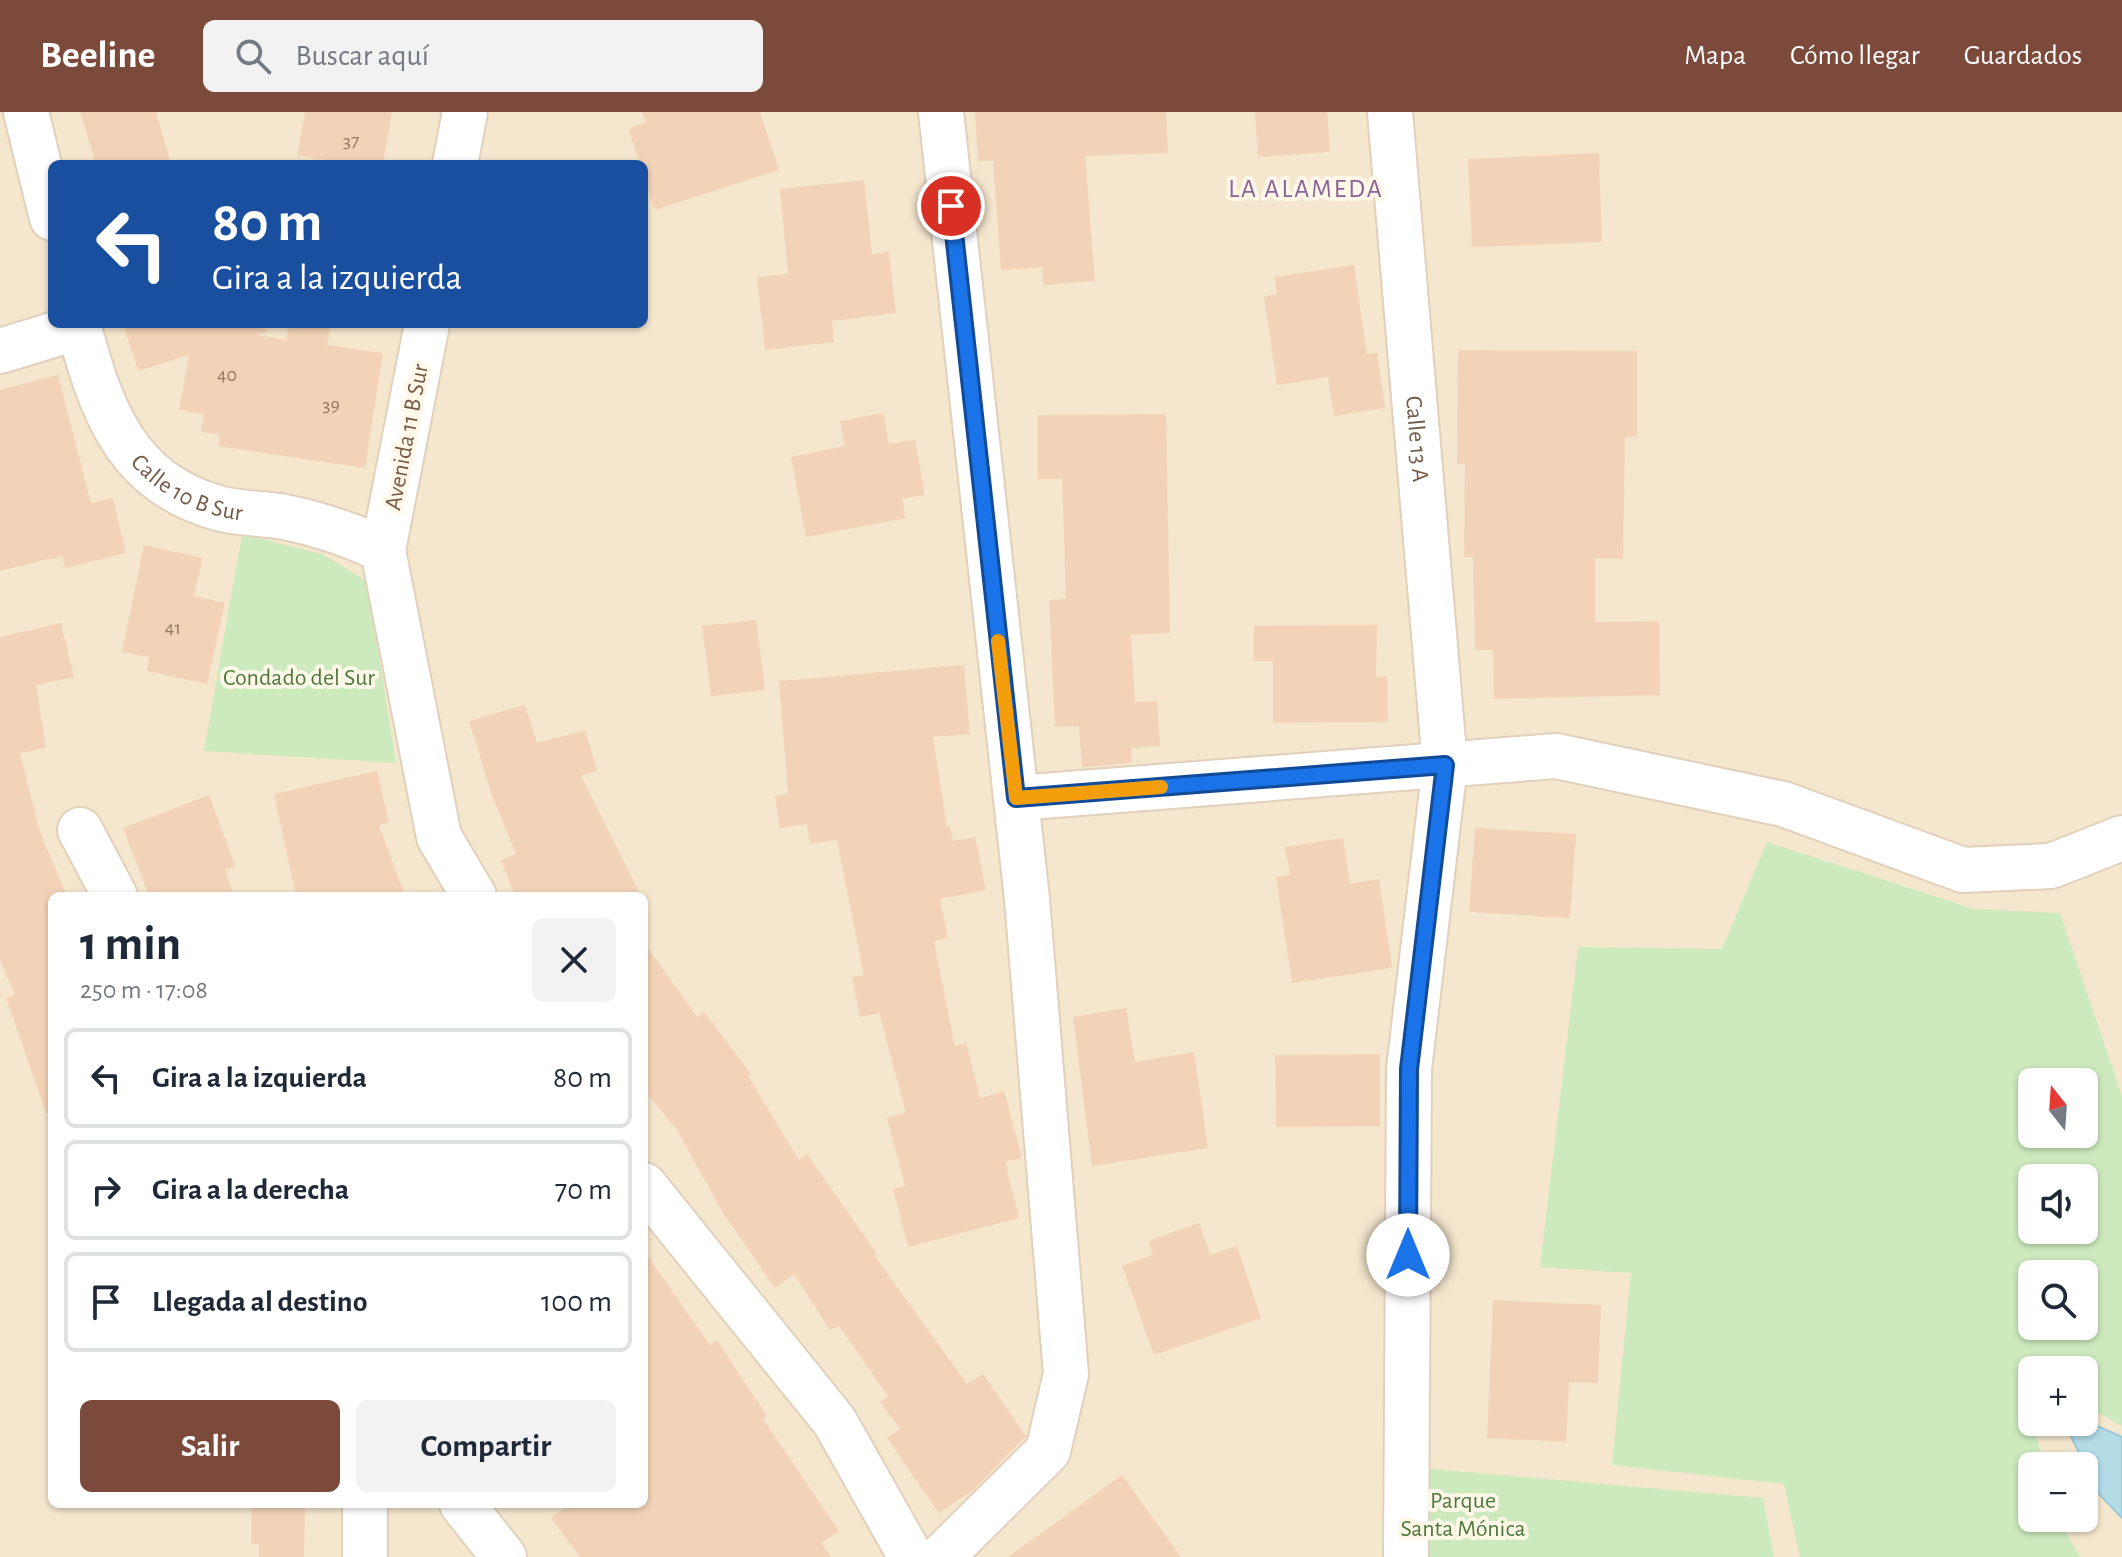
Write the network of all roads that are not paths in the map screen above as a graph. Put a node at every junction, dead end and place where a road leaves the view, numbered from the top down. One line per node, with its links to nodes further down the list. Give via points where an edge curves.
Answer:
1 (26, 112): 6 (street)
2 (465, 112): 5 (street)
3 (941, 112): 13 (street)
4 (1390, 112): 12 (street, Calle 13 A)
5 (456, 160)
6 (48, 202)
7 (73, 328): 10 (street)
8 (80, 328): 11 (street, Calle 10 B Sur, via 116,434 168,489 219,508 353,535)
9 (426, 328): 11 (street, Avenida 11 B Sur)
10 (0, 351)
11 (383, 550): 17 (street, via 439,837)
12 (1445, 765): 13 (street); 15 (street, via 1556,756 1783,804 1963,870 2051,866); 25 (street, Calle 13 A, via 1409,1069)
13 (1016, 798): 24 (street, via 1066,1374 1048,1451)
14 (80, 830): 16 (street)
15 (2122, 838)
16 (113, 892)
17 (472, 892)
18 (648, 1190): 23 (street, via 835,1422)
19 (365, 1508): 21 (street)
20 (465, 1508): 22 (street)
21 (365, 1557)
22 (504, 1557)
23 (911, 1557)
24 (941, 1557)
25 (1406, 1557)

